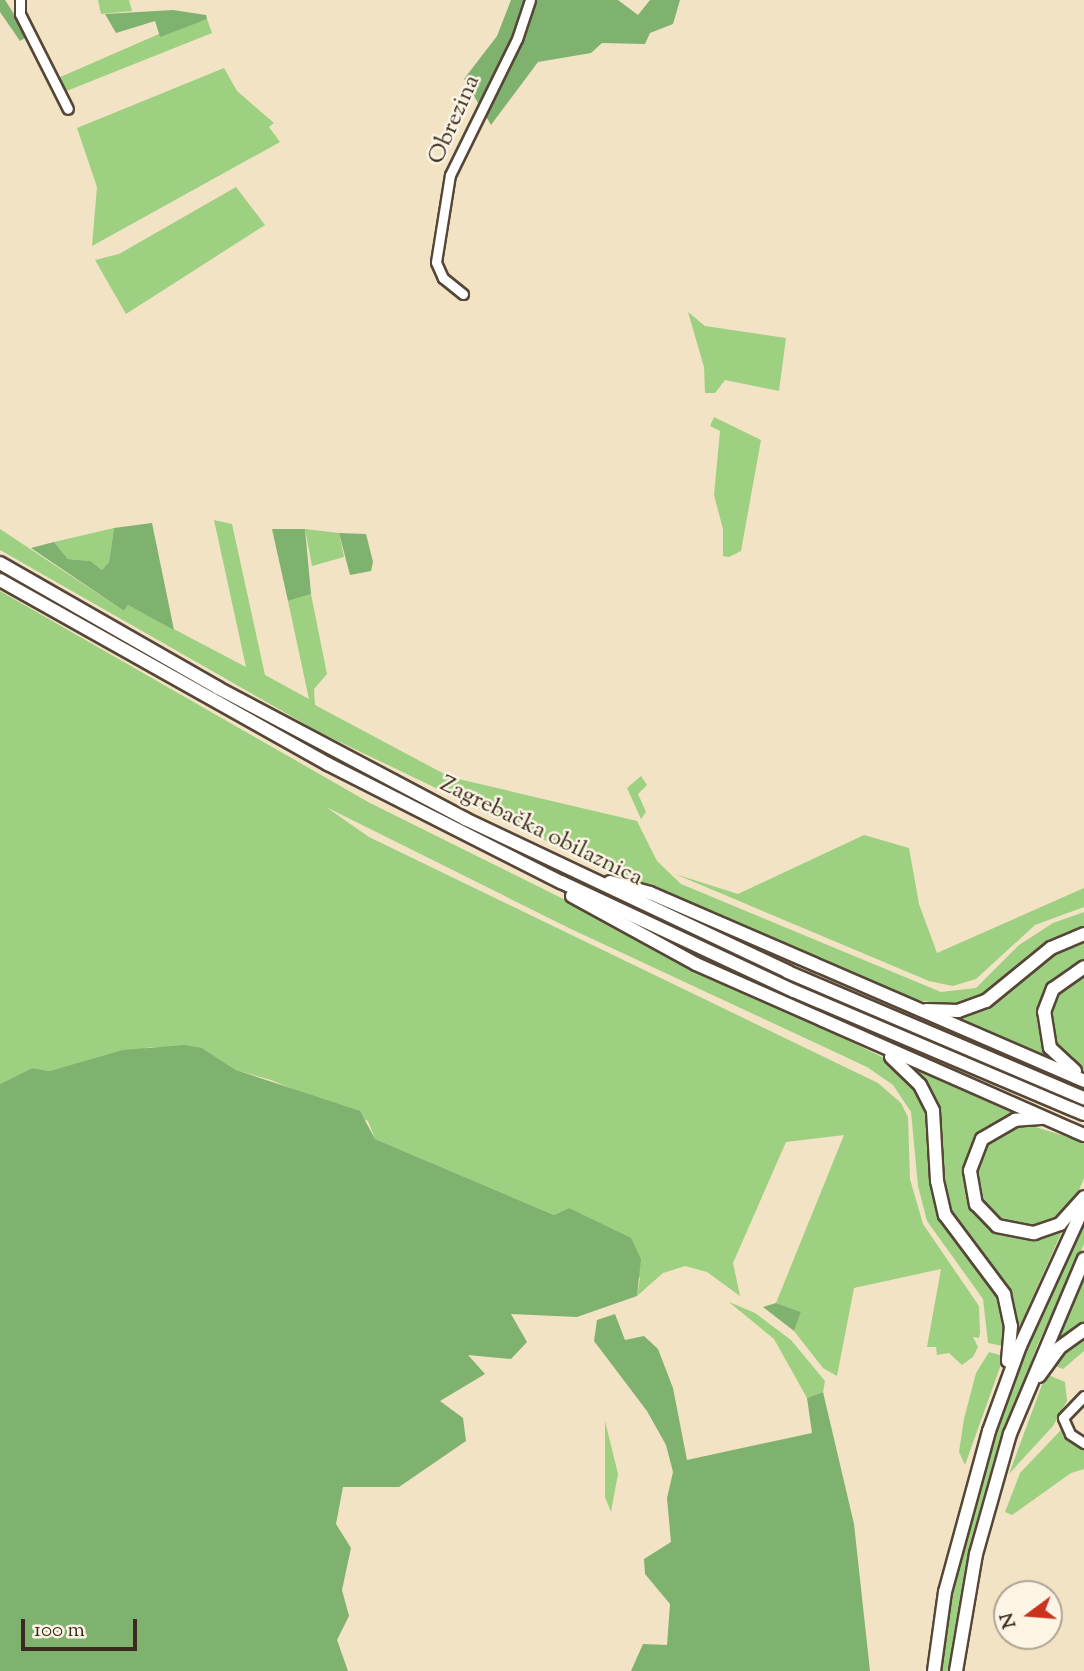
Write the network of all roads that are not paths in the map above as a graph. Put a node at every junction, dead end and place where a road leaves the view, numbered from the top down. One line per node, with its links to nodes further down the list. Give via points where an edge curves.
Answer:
1 (20, 0): 3 (street, via 20,14)
2 (530, 0): 4 (street, Obrezina, via 517,39 450,176 436,262 443,278)
3 (68, 110)
4 (463, 294)
5 (0, 563): 8 (highway, Zagrebačka obilaznica, via 314,740)
6 (0, 580): 7 (highway, Zagrebačka obilaznica, via 316,758)
7 (561, 882): 12 (highway, via 568,893 643,937); 15 (highway, Zagrebačka obilaznica, via 794,990)
8 (593, 882): 11 (highway, via 604,879 650,894); 14 (highway, Zagrebačka obilaznica, via 788,972)
9 (1084, 934): 11 (highway, via 1051,948 986,1002 958,1011)
10 (1084, 967): 13 (highway, via 1053,989 1043,1024 1058,1059)
11 (912, 1008): 13 (highway)
12 (875, 1045): 16 (highway); 23 (highway, via 909,1072 928,1098 945,1215 993,1276 1010,1310 1012,1345 988,1415)
13 (1084, 1079)
14 (1084, 1098)
15 (1084, 1114)
16 (1042, 1118): 17 (highway); 18 (highway, via 1006,1124 982,1139 970,1171 975,1204 997,1226 1034,1233 1060,1224)
17 (1084, 1135)
18 (1084, 1197)
19 (1084, 1206): 23 (highway, via 1020,1346)
20 (1084, 1259): 24 (highway)
21 (1084, 1330): 24 (highway, via 1047,1361 1021,1425)
22 (1084, 1396): 25 (street, via 1063,1418 1070,1434)
23 (989, 1431): 26 (highway, via 945,1592)
24 (1010, 1434): 27 (highway, via 976,1554)
25 (1084, 1443)
26 (934, 1671)
27 (956, 1671)

